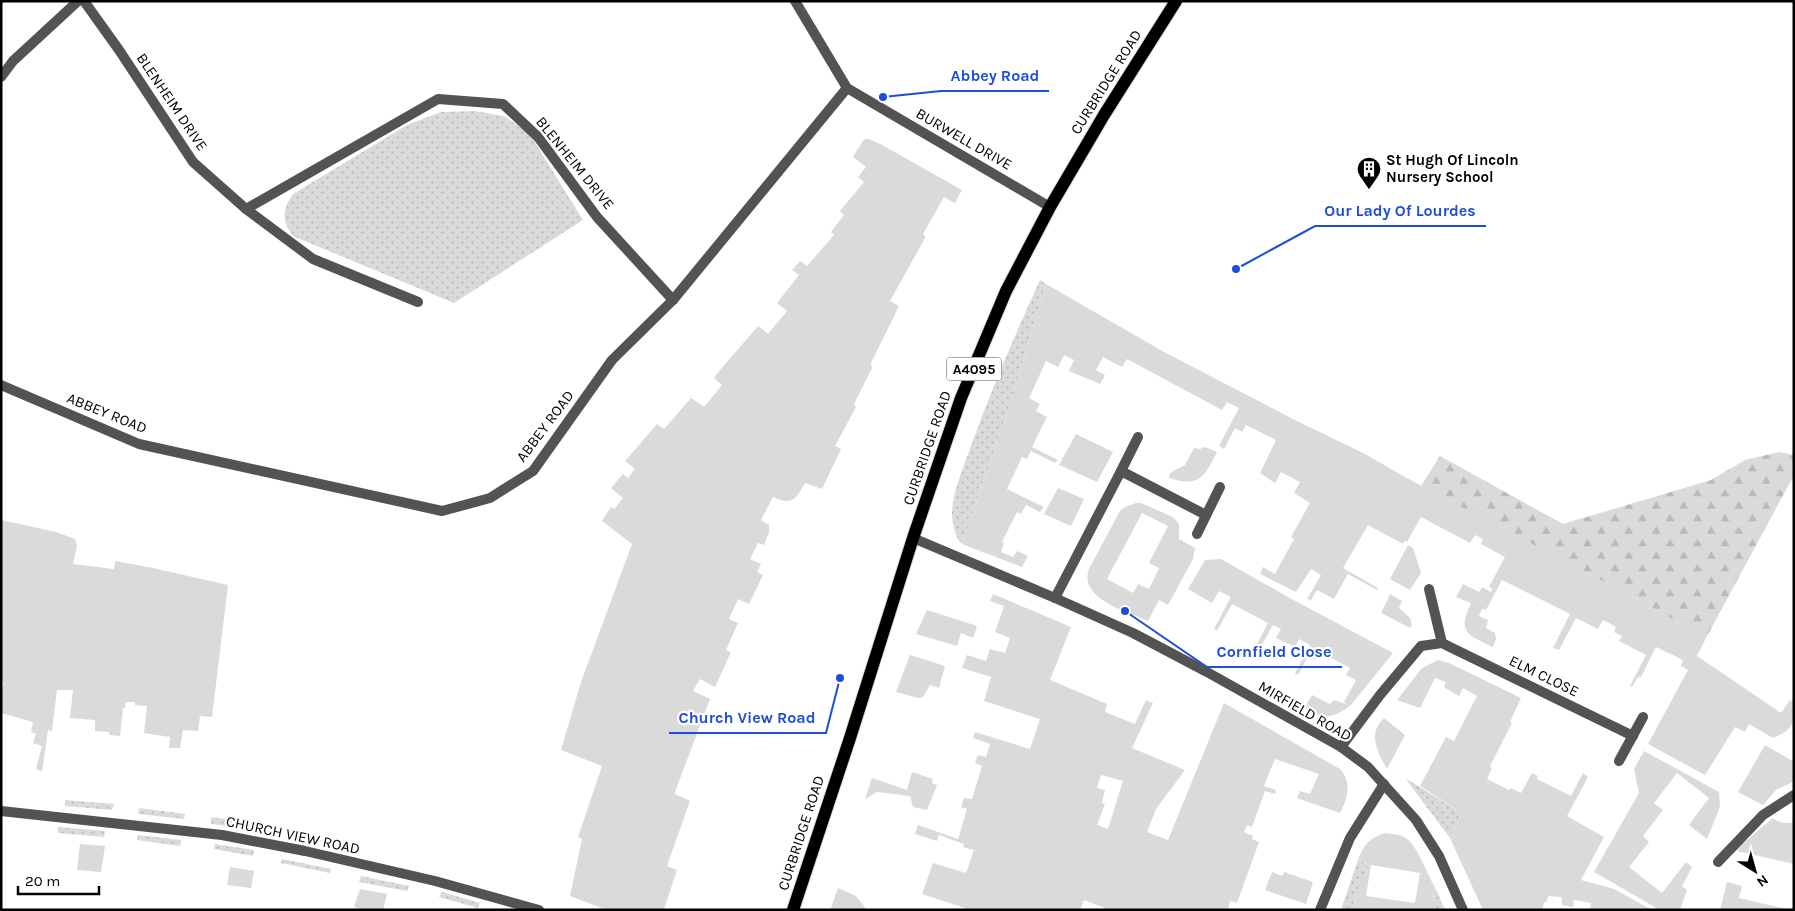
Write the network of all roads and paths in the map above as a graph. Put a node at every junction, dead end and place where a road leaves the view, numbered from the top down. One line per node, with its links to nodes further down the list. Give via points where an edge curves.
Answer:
1 (78, 1): 5 (street)
2 (84, 1): 8 (street, BLENHEIM DRIVE, via 193,162)
3 (794, 1): 6 (street, BURWELL DRIVE)
4 (1176, 1): 7 (main road, CURBRIDGE ROAD / A4095)
5 (1, 77)
6 (847, 88): 7 (street, BURWELL DRIVE); 9 (street, ABBEY ROAD)
7 (1050, 207): 17 (main road, CURBRIDGE ROAD / A4095, via 1006,291 961,398)
8 (246, 209): 9 (street, BLENHEIM DRIVE, via 438,99 503,104 538,137 597,217); 10 (street, BLENHEIM DRIVE, via 313,259)
9 (673, 300): 11 (street, ABBEY ROAD, via 612,360 533,471 490,498 442,511 139,444)
10 (418, 302)
11 (1, 385)
12 (1138, 437): 13 (street)
13 (1121, 471): 15 (street); 19 (street)
14 (1220, 487): 15 (street)
15 (1206, 514): 16 (street)
16 (1197, 534)
17 (913, 538): 19 (street, MIRFIELD ROAD); 30 (main road, CURBRIDGE ROAD / A4095)
18 (1429, 589): 20 (street)
19 (1055, 598): 23 (street, MIRFIELD ROAD, via 1133,633)
20 (1442, 643): 22 (street, ELM CLOSE); 23 (street, via 1421,646)
21 (1643, 717): 22 (street)
22 (1633, 736): 24 (street)
23 (1341, 747): 25 (street, MIRFIELD ROAD)
24 (1619, 761)
25 (1384, 784): 31 (street, via 1353,833); 32 (street, MIRFIELD ROAD, via 1416,820 1440,856)
26 (1794, 795): 28 (street, via 1763,815)
27 (1, 811): 29 (street, CHURCH VIEW ROAD, via 222,835 277,845 435,881)
28 (1718, 862)
29 (539, 910)
30 (793, 910)
31 (1320, 910)
32 (1463, 910)

